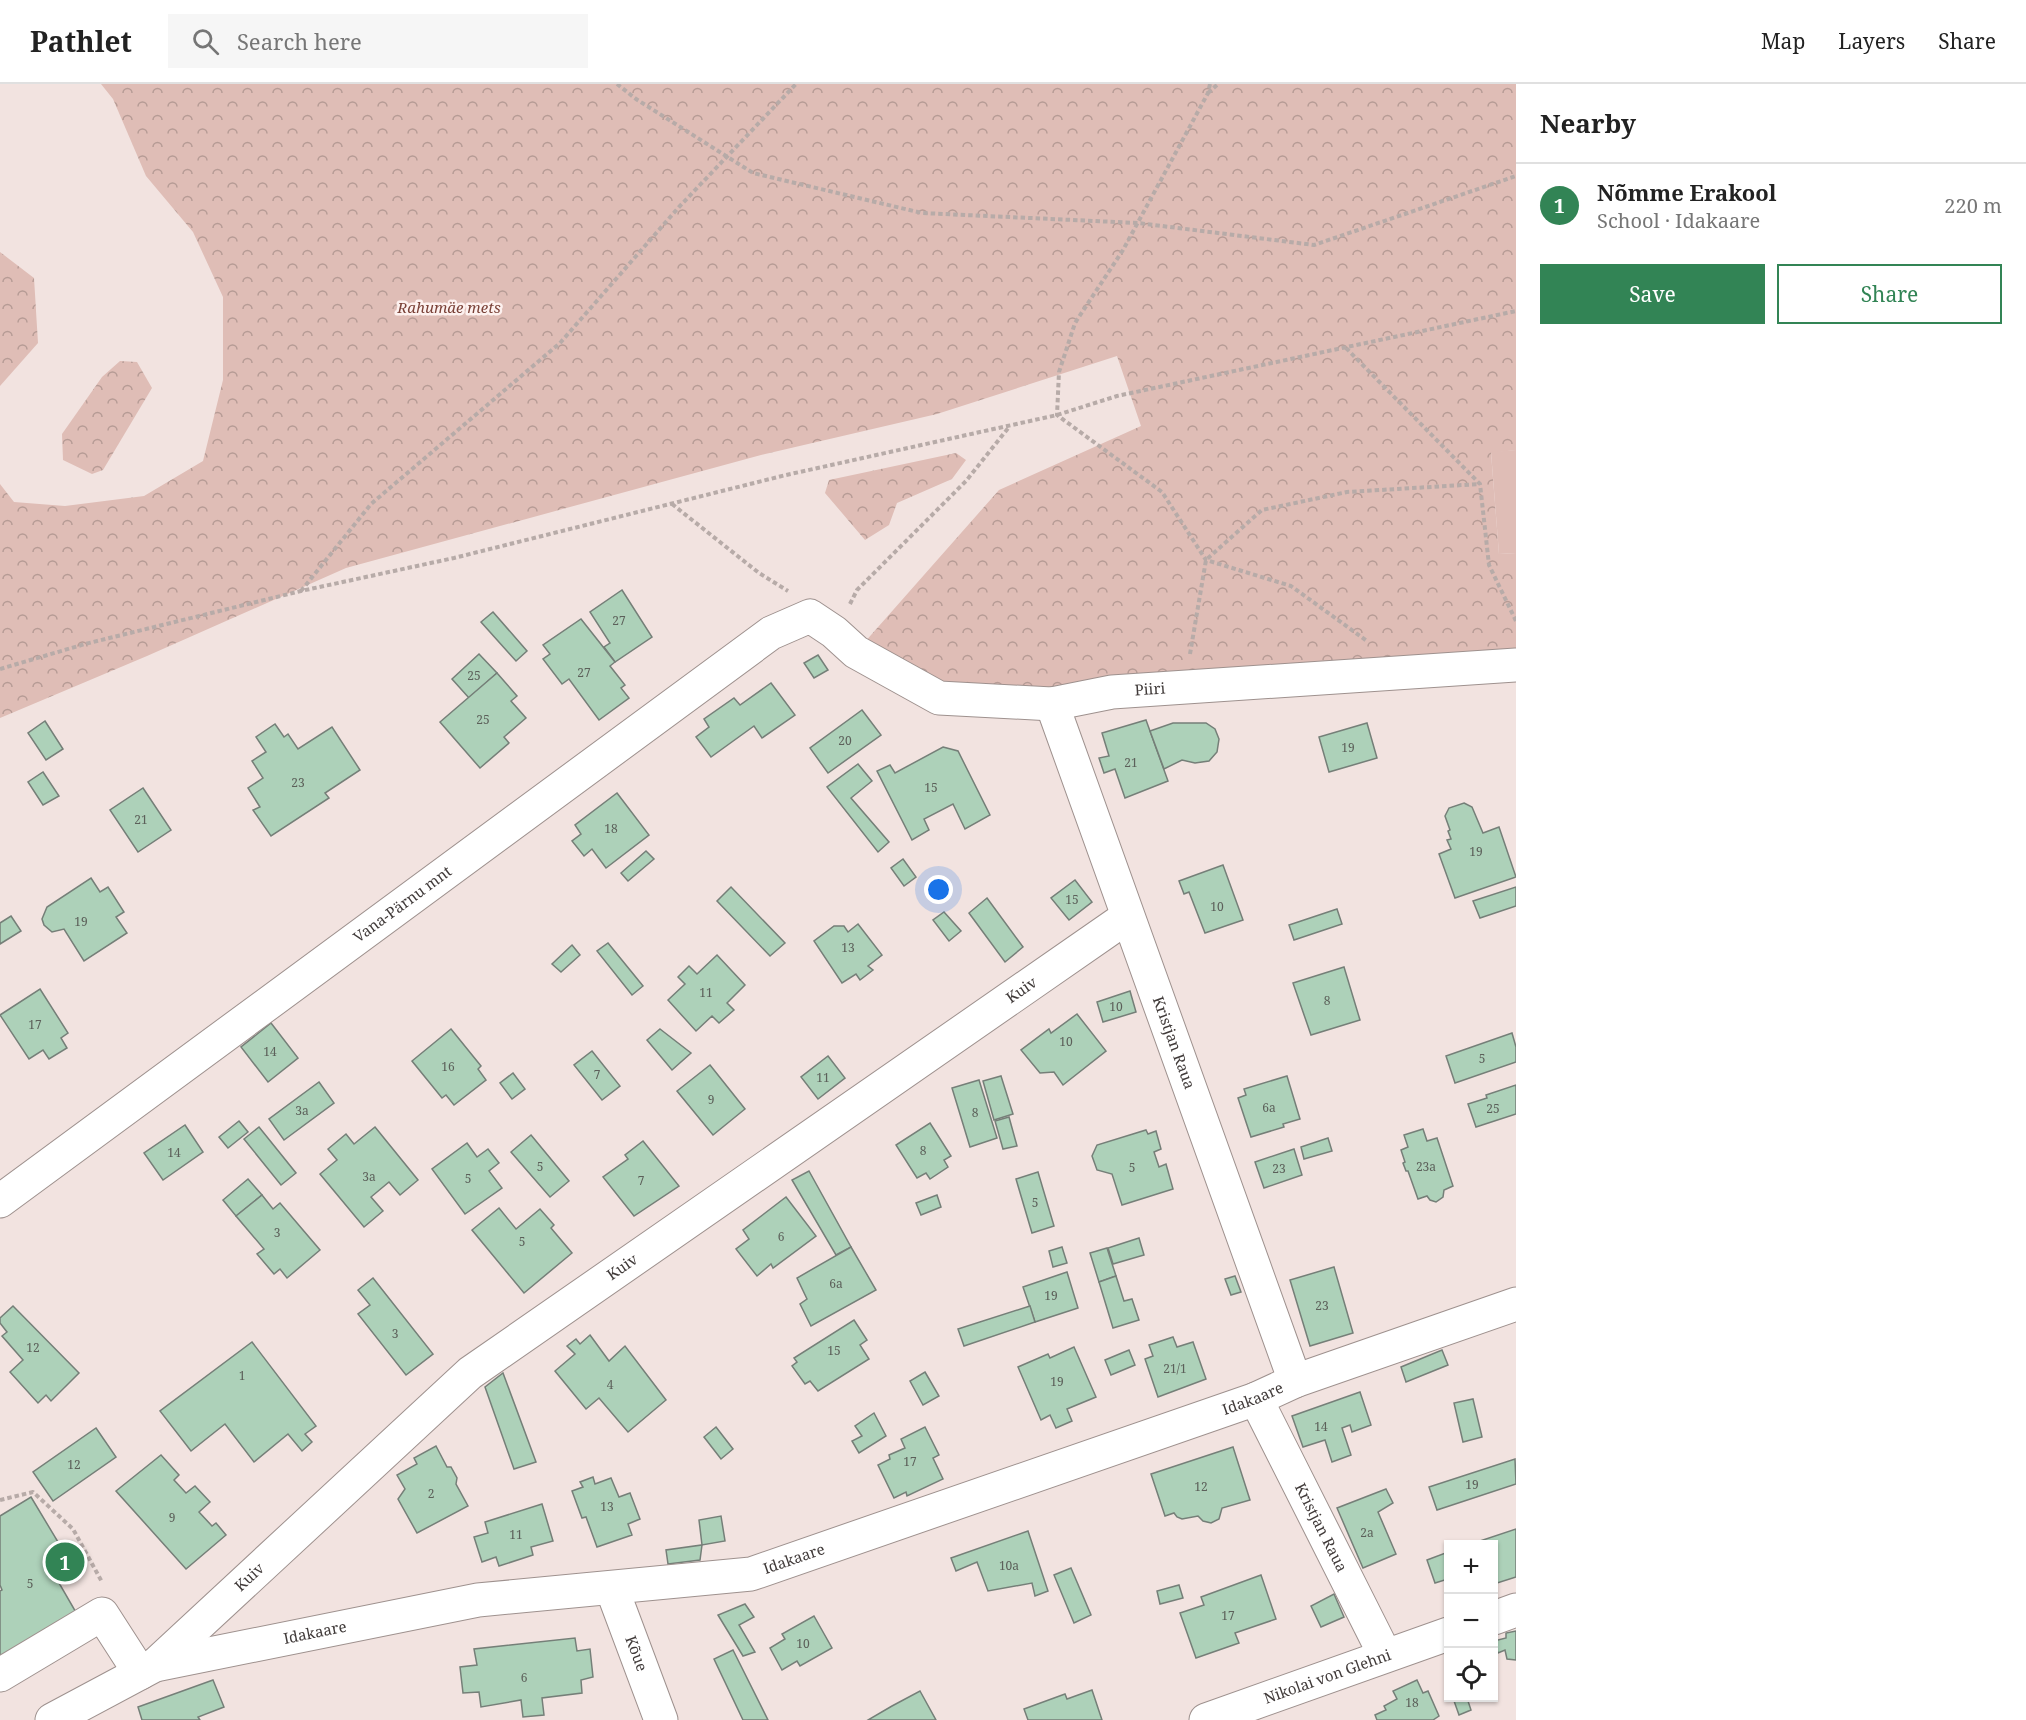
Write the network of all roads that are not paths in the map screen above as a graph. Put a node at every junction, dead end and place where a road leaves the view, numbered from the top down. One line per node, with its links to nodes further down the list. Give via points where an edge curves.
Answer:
1 (822, 624): 3 (street, Piiri, via 856,652 939,698); 5 (street, Vana-Pärnu mnt, via 771,633)
2 (1516, 665): 3 (street, Piiri, via 1112,692)
3 (1052, 704): 4 (street, Kristjan Raua)
4 (1127, 917): 7 (street, Kristjan Raua); 14 (street, Kuiv, via 470,1373)
5 (0, 1201)
6 (1516, 1304): 7 (street, Idakaare)
7 (1295, 1381): 8 (street, Idakaare)
8 (1256, 1399): 9 (street, Idakaare, via 751,1574); 13 (street, Kristjan Raua)
9 (612, 1589): 14 (street, Idakaare, via 478,1600); 18 (street, Kõue)
10 (1516, 1611): 11 (street)
11 (1498, 1617)
12 (1444, 1636): 13 (street, Nikolai von Glehni)
13 (1385, 1655): 16 (street, Nikolai von Glehni)
14 (148, 1669): 15 (street, via 102,1614); 17 (street, Idakaare)
15 (0, 1675)
16 (1254, 1712): 19 (street, Nikolai von Glehni)
17 (52, 1720)
18 (661, 1720)
19 (1206, 1720)

